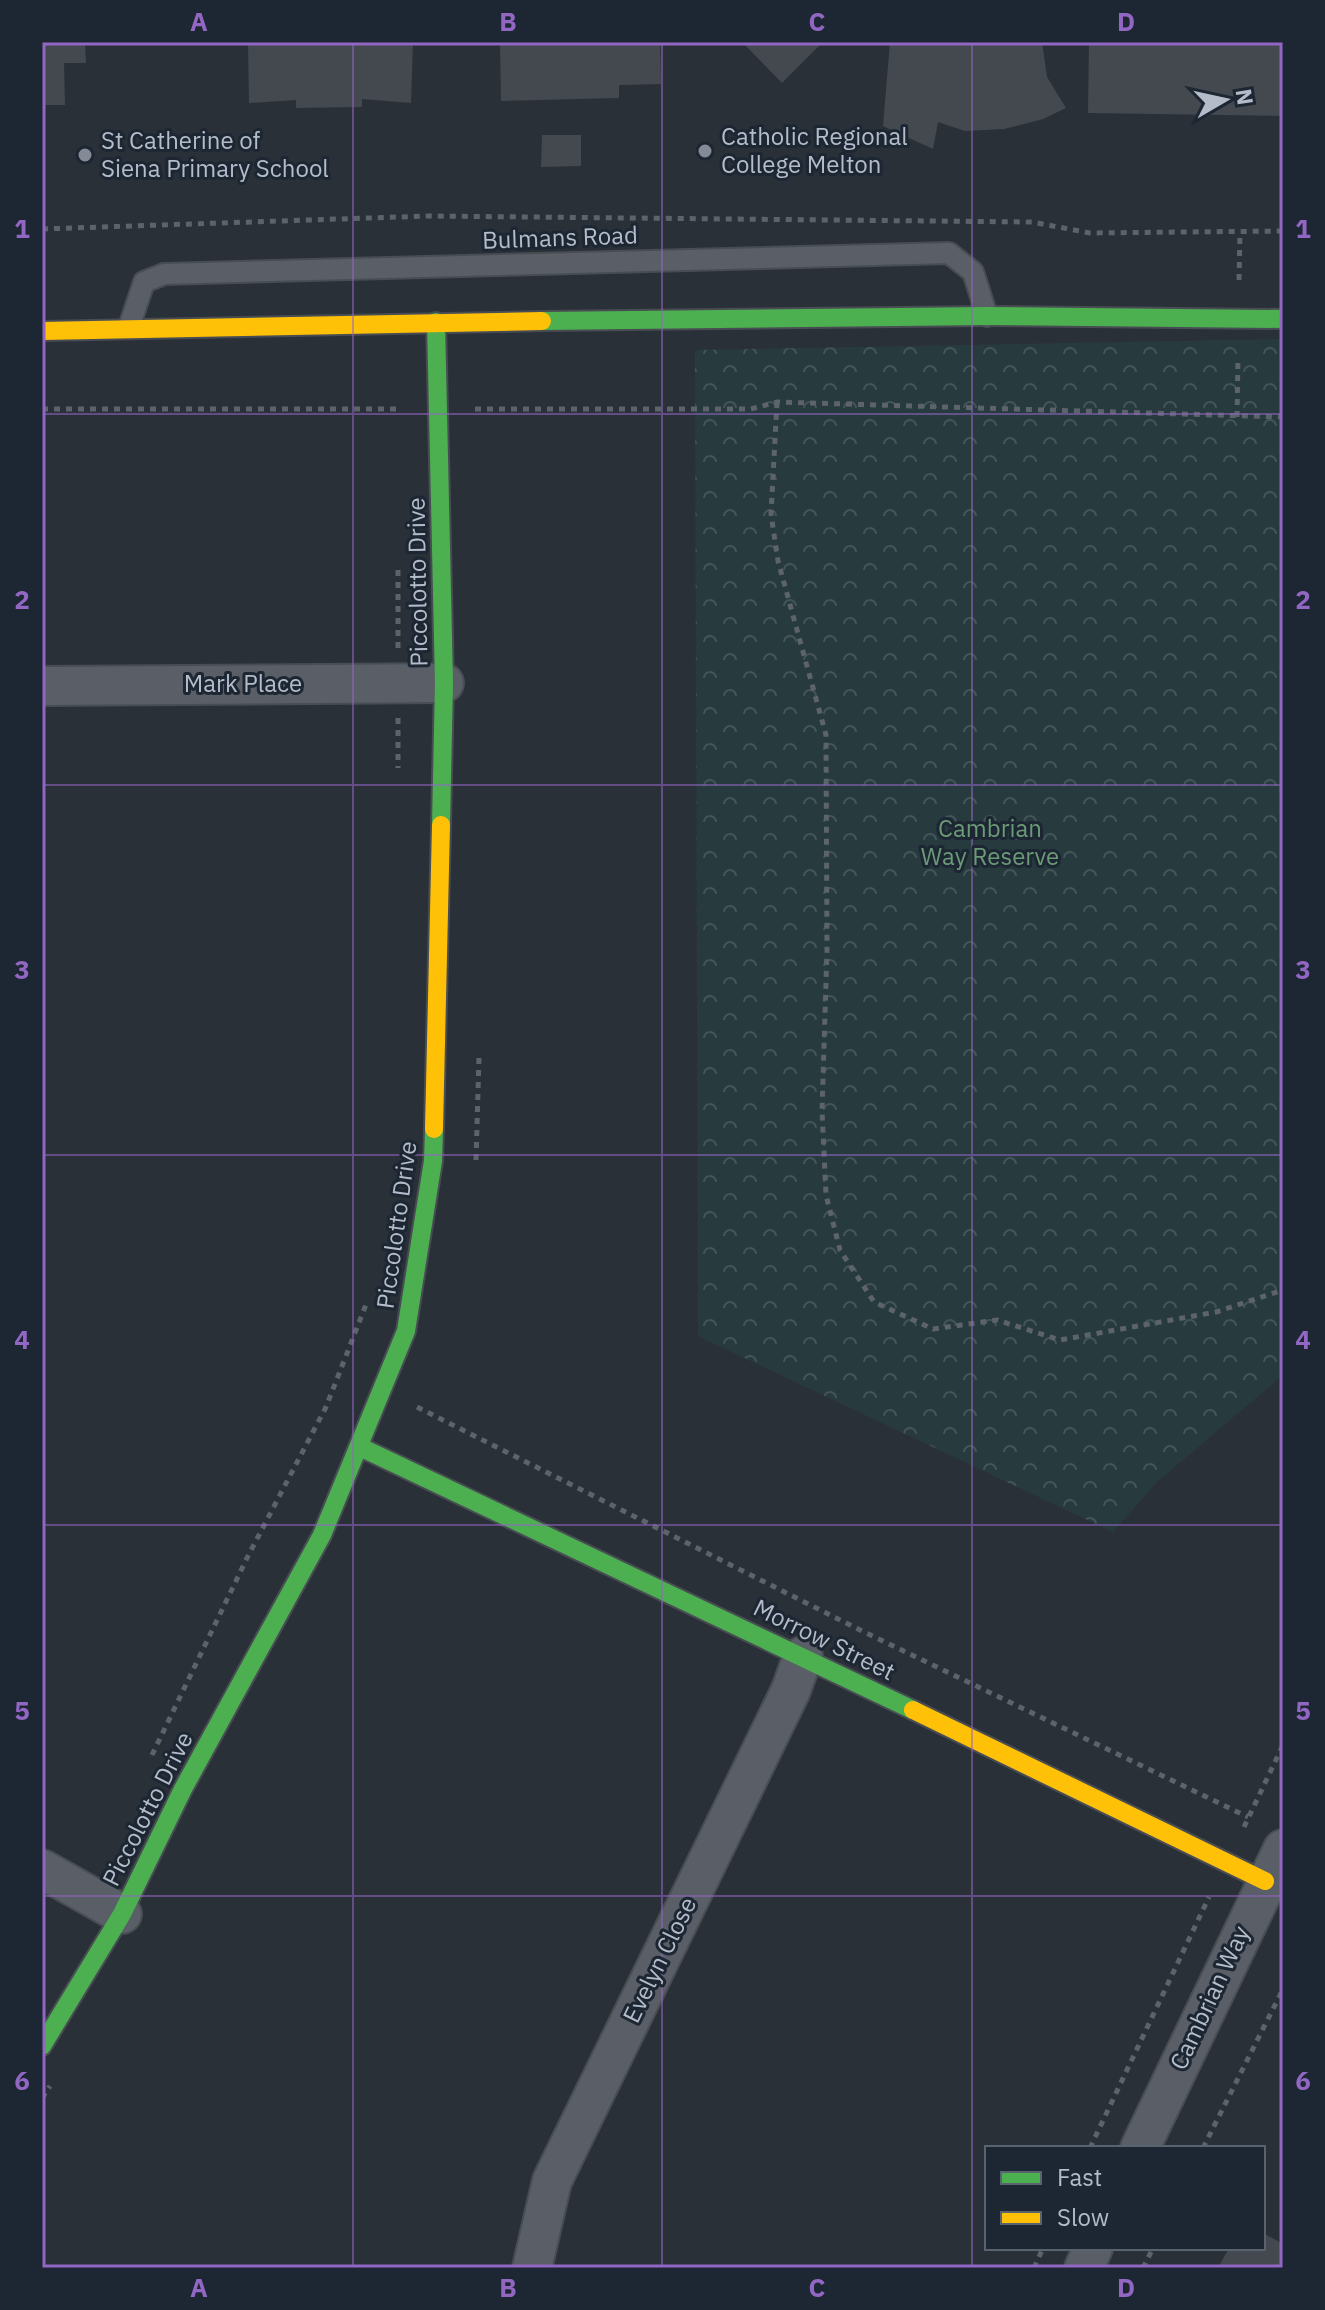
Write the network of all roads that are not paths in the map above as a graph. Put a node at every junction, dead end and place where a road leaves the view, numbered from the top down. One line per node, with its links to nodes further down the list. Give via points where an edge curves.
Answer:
1 (987, 316): 2 (street); 3 (street); 4 (lane, Bulmans Road, via 973,272 949,253 164,274 144,282)
2 (1283, 319)
3 (436, 322): 4 (street); 6 (street, Piccolotto Drive)
4 (129, 327): 5 (street)
5 (42, 331)
6 (444, 683): 7 (street, Mark Place); 8 (street, Piccolotto Drive, via 433,1161 406,1331)
7 (42, 686)
8 (360, 1447): 9 (street, Morrow Street); 13 (street, Piccolotto Drive, via 322,1535 183,1789)
9 (803, 1656): 12 (street, Morrow Street); 16 (street, Evelyn Close, via 552,2181)
10 (1283, 1849): 12 (street, Cambrian Way)
11 (42, 1869): 13 (street)
12 (1265, 1881): 15 (street, Cambrian Way)
13 (122, 1914): 14 (street, Piccolotto Drive)
14 (42, 2046)
15 (1141, 2146)
16 (532, 2268)

